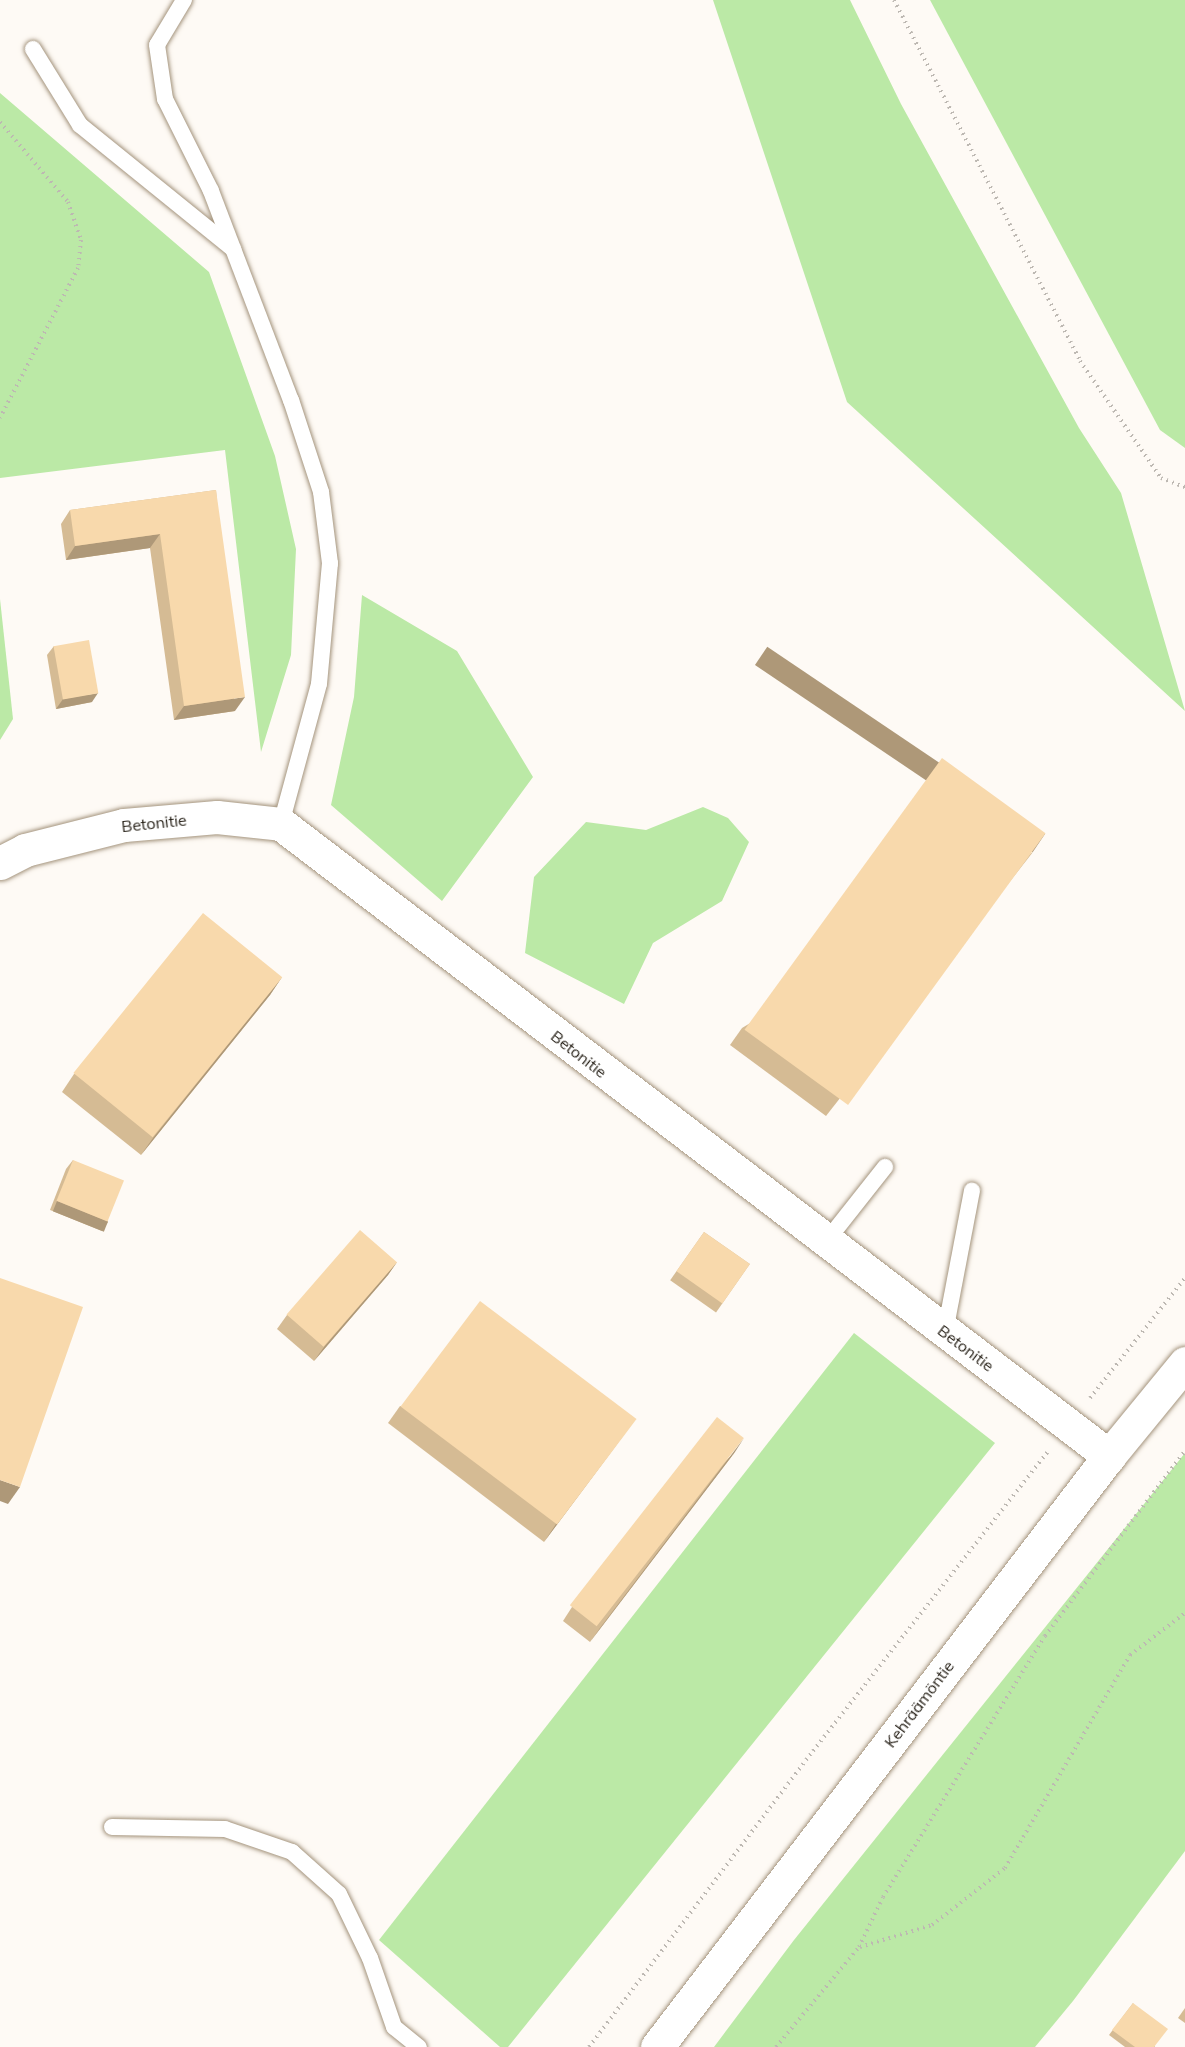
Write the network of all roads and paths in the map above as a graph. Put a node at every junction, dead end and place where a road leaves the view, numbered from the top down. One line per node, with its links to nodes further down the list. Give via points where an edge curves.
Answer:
1 (184, 0): 5 (lane, via 157,45 165,99 211,191)
2 (894, 0): 7 (path, via 1080,361 1161,478)
3 (33, 48): 5 (lane, via 80,125)
4 (0, 122): 6 (path, via 69,202 81,240 78,268)
5 (233, 249): 8 (lane, via 291,400 321,492 330,563 319,684)
6 (0, 418)
7 (1185, 487)
8 (281, 824): 9 (street, Betonitie, via 217,817 124,825 25,850); 12 (street, Betonitie)
9 (0, 863)
10 (885, 1167): 12 (lane)
11 (972, 1191): 14 (lane)
12 (825, 1243): 14 (street, Betonitie)
13 (1185, 1278): 16 (path)
14 (945, 1332): 16 (street, Betonitie)
15 (1185, 1363): 18 (street, Kehräämöntie)
16 (1068, 1426): 18 (street, Betonitie); 23 (path, via 806,1760)
17 (1185, 1451): 21 (path, via 1045,1636 883,1897)
18 (1109, 1456): 24 (street, Kehräämöntie)
19 (1185, 1614): 21 (path, via 1130,1655 1005,1868 932,1925)
20 (112, 1827): 22 (lane, via 225,1829 292,1852 339,1894 370,1958 393,2027)
21 (859, 1947): 25 (path)
22 (419, 2047)
23 (589, 2047)
24 (657, 2047)
25 (776, 2047)

